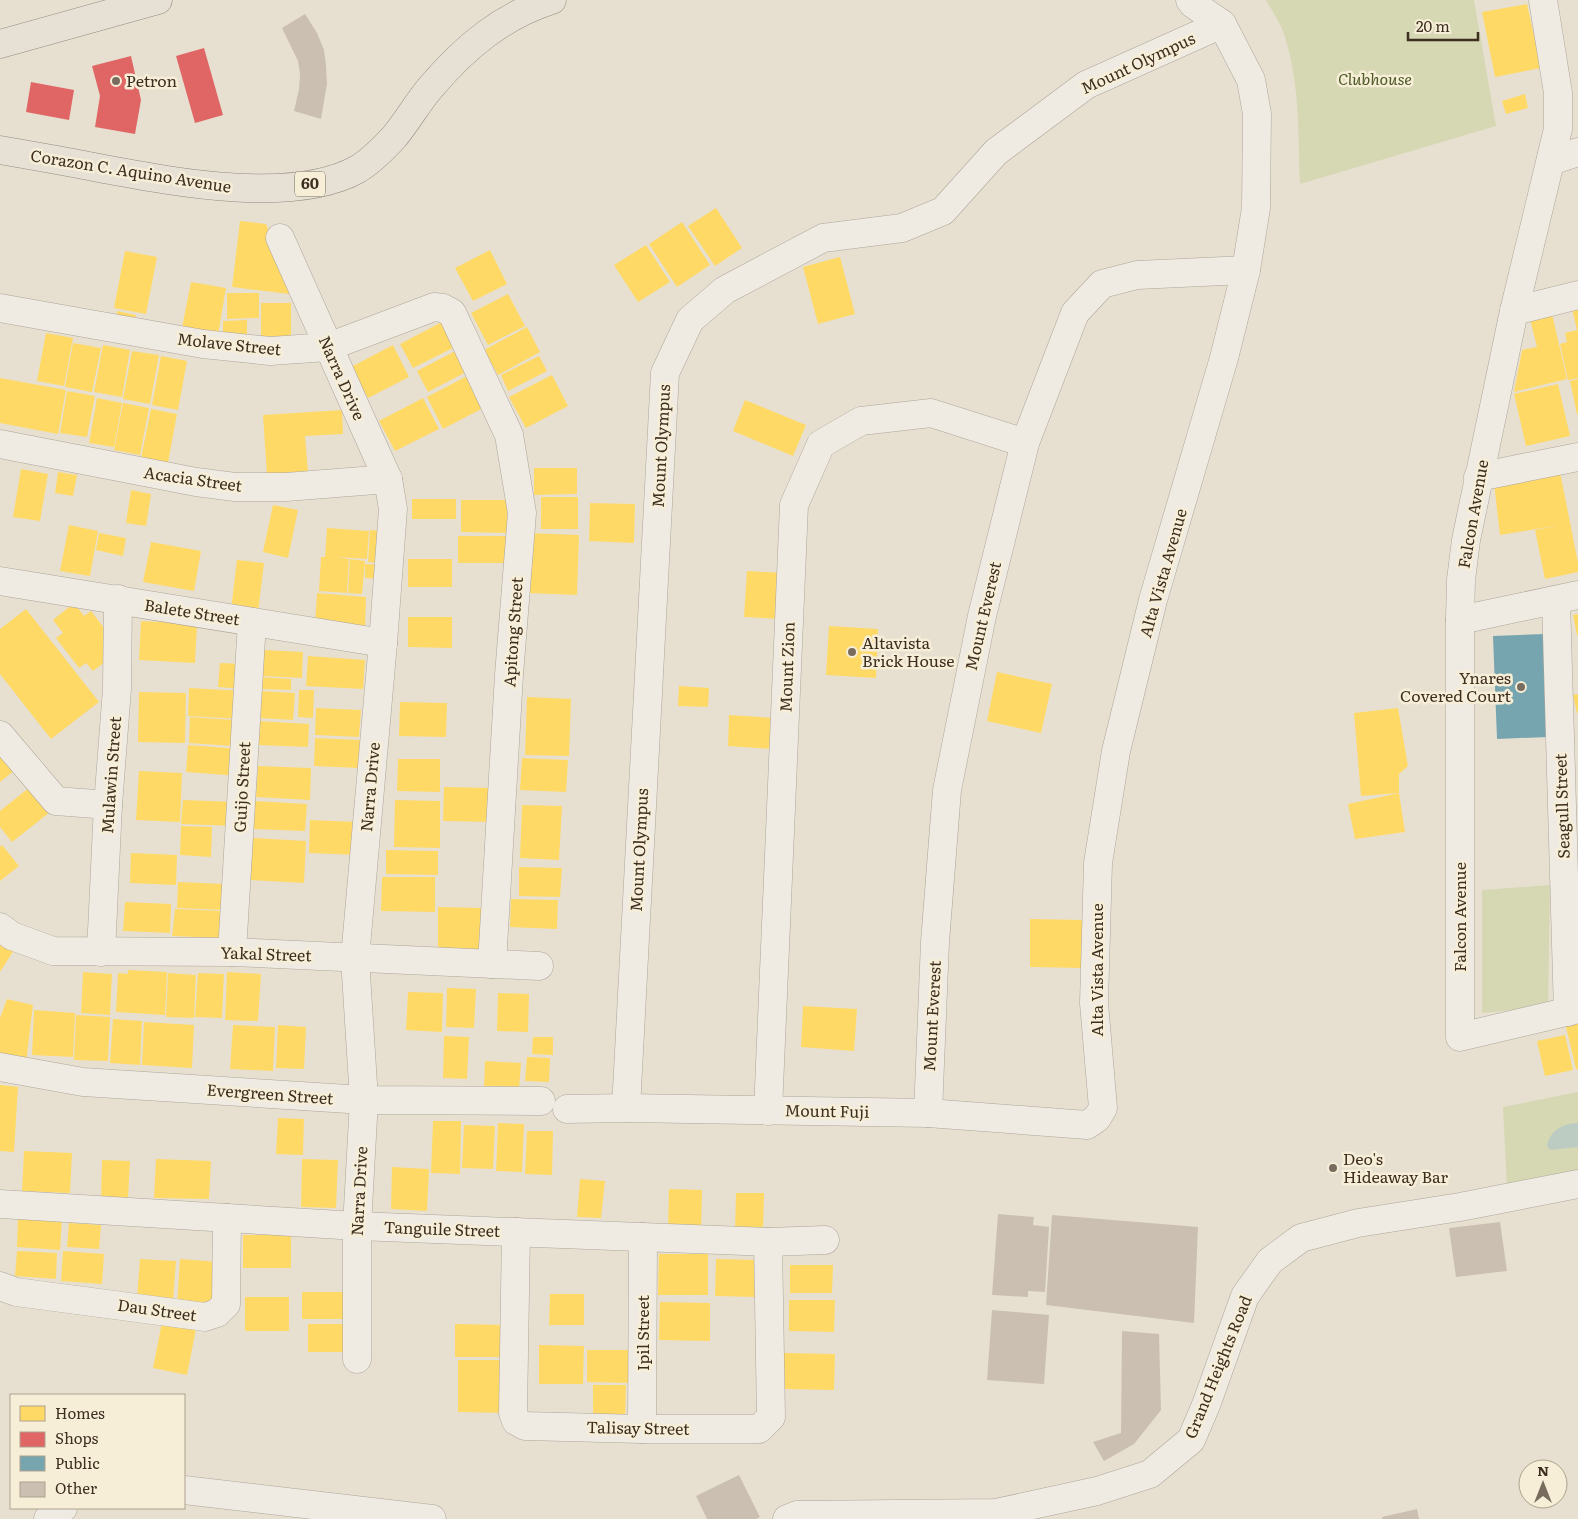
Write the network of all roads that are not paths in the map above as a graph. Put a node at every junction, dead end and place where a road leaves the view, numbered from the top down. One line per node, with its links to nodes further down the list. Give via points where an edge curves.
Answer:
1 (158, 0): 6 (main road)
2 (552, 0): 7 (main road, Corazon C. Aquino Avenue / 60, via 517,14 480,38 430,88 395,136 377,153 358,168 322,182 276,187 224,187)
3 (1190, 0): 5 (street, Alta Vista Avenue, via 1192,4)
4 (1543, 0): 9 (street, Falcon Avenue, via 1559,109)
5 (1223, 12): 11 (street, Alta Vista Avenue, via 1250,80 1257,114 1256,208); 42 (street, Mount Olympus, via 1086,85 996,152 943,211 902,228 823,238 725,290 690,320 665,373)
6 (0, 44)
7 (0, 150)
8 (1578, 152): 9 (street)
9 (1551, 161): 14 (street, Falcon Avenue)
10 (280, 238): 16 (street, Narra Drive)
11 (1246, 270): 17 (street, Mount Everest, via 1137,275 1102,284 1075,313); 46 (street, Alta Vista Avenue, via 1224,358 1153,600 1116,751 1098,863 1094,1003 1103,1108)
12 (1578, 295): 14 (street)
13 (0, 308): 16 (street, Molave Street, via 203,344 270,351)
14 (1514, 311): 20 (street, Falcon Avenue)
15 (452, 313): 16 (street, Molave Street, via 434,307); 36 (street, Apitong Street, via 509,435 522,513)
16 (328, 347): 21 (street, Narra Drive)
17 (1025, 443): 44 (street, Mount Zion, via 931,413 861,421 821,444 794,505); 45 (street, Mount Everest, via 982,616 946,790 935,942)
18 (0, 444): 21 (street, Acacia Street, via 235,487 286,487)
19 (1578, 456): 20 (street)
20 (1478, 477): 25 (street, Falcon Avenue, via 1466,540)
21 (388, 479): 27 (street, Narra Drive, via 393,509)
22 (0, 581): 24 (street, Balete Street)
23 (1567, 597): 25 (street); 29 (street, Seagull Street)
24 (118, 599): 26 (street, Balete Street); 30 (street, Mulawin Street, via 118,689)
25 (1460, 620): 38 (street, Falcon Avenue, via 1460,1037)
26 (252, 622): 27 (street, Balete Street); 34 (street, Guijo Street)
27 (383, 642): 35 (street, Narra Drive)
28 (0, 735): 30 (street, via 56,801)
29 (1569, 744): 31 (street, Seagull Street)
30 (108, 805): 33 (street, Mulawin Street)
31 (1571, 880): 38 (street, Seagull Street)
32 (0, 927): 33 (street, Yakal Street, via 12,936 53,951)
33 (101, 952): 34 (street, Yakal Street)
34 (232, 952): 35 (street, Yakal Street)
35 (355, 958): 36 (street, Yakal Street); 40 (street, Narra Drive)
36 (492, 964): 37 (street, Yakal Street)
37 (539, 966)
38 (1573, 1010)
39 (0, 1067): 40 (street, Evergreen Street, via 83,1082)
40 (364, 1100): 41 (street, Evergreen Street); 50 (street, Narra Drive)
41 (541, 1101)
42 (626, 1108): 43 (street, Mount Fuji); 44 (street, Mount Fuji)
43 (567, 1109)
44 (768, 1110): 45 (street, Mount Fuji)
45 (928, 1113): 46 (street, Mount Fuji)
46 (1087, 1125)
47 (1578, 1184): 63 (street, Grand Heights Road, via 1358,1223 1301,1238 1270,1261 1245,1296 1191,1440 1150,1474 1097,1491 996,1513 797,1516)
48 (0, 1204): 49 (street, Tanguile Street)
49 (227, 1218): 50 (street, Tanguile Street); 55 (street, Dau Street, via 226,1304 217,1313 205,1317 16,1292)
50 (357, 1226): 51 (street, Tanguile Street); 56 (street, Narra Drive)
51 (516, 1232): 52 (street, Tanguile Street); 57 (street, Talisay Street, via 513,1413 516,1421 525,1426)
52 (643, 1237): 54 (street, Tanguile Street); 57 (street, Ipil Street)
53 (824, 1240): 54 (street, Tanguile Street)
54 (768, 1242): 57 (street, Talisay Street, via 771,1417 759,1429)
55 (0, 1286)
56 (357, 1359)
57 (642, 1429)
58 (185, 1490): 60 (street)
59 (62, 1509): 61 (street)
60 (395, 1517): 62 (street)
61 (48, 1519)
62 (432, 1519)
63 (787, 1519)

